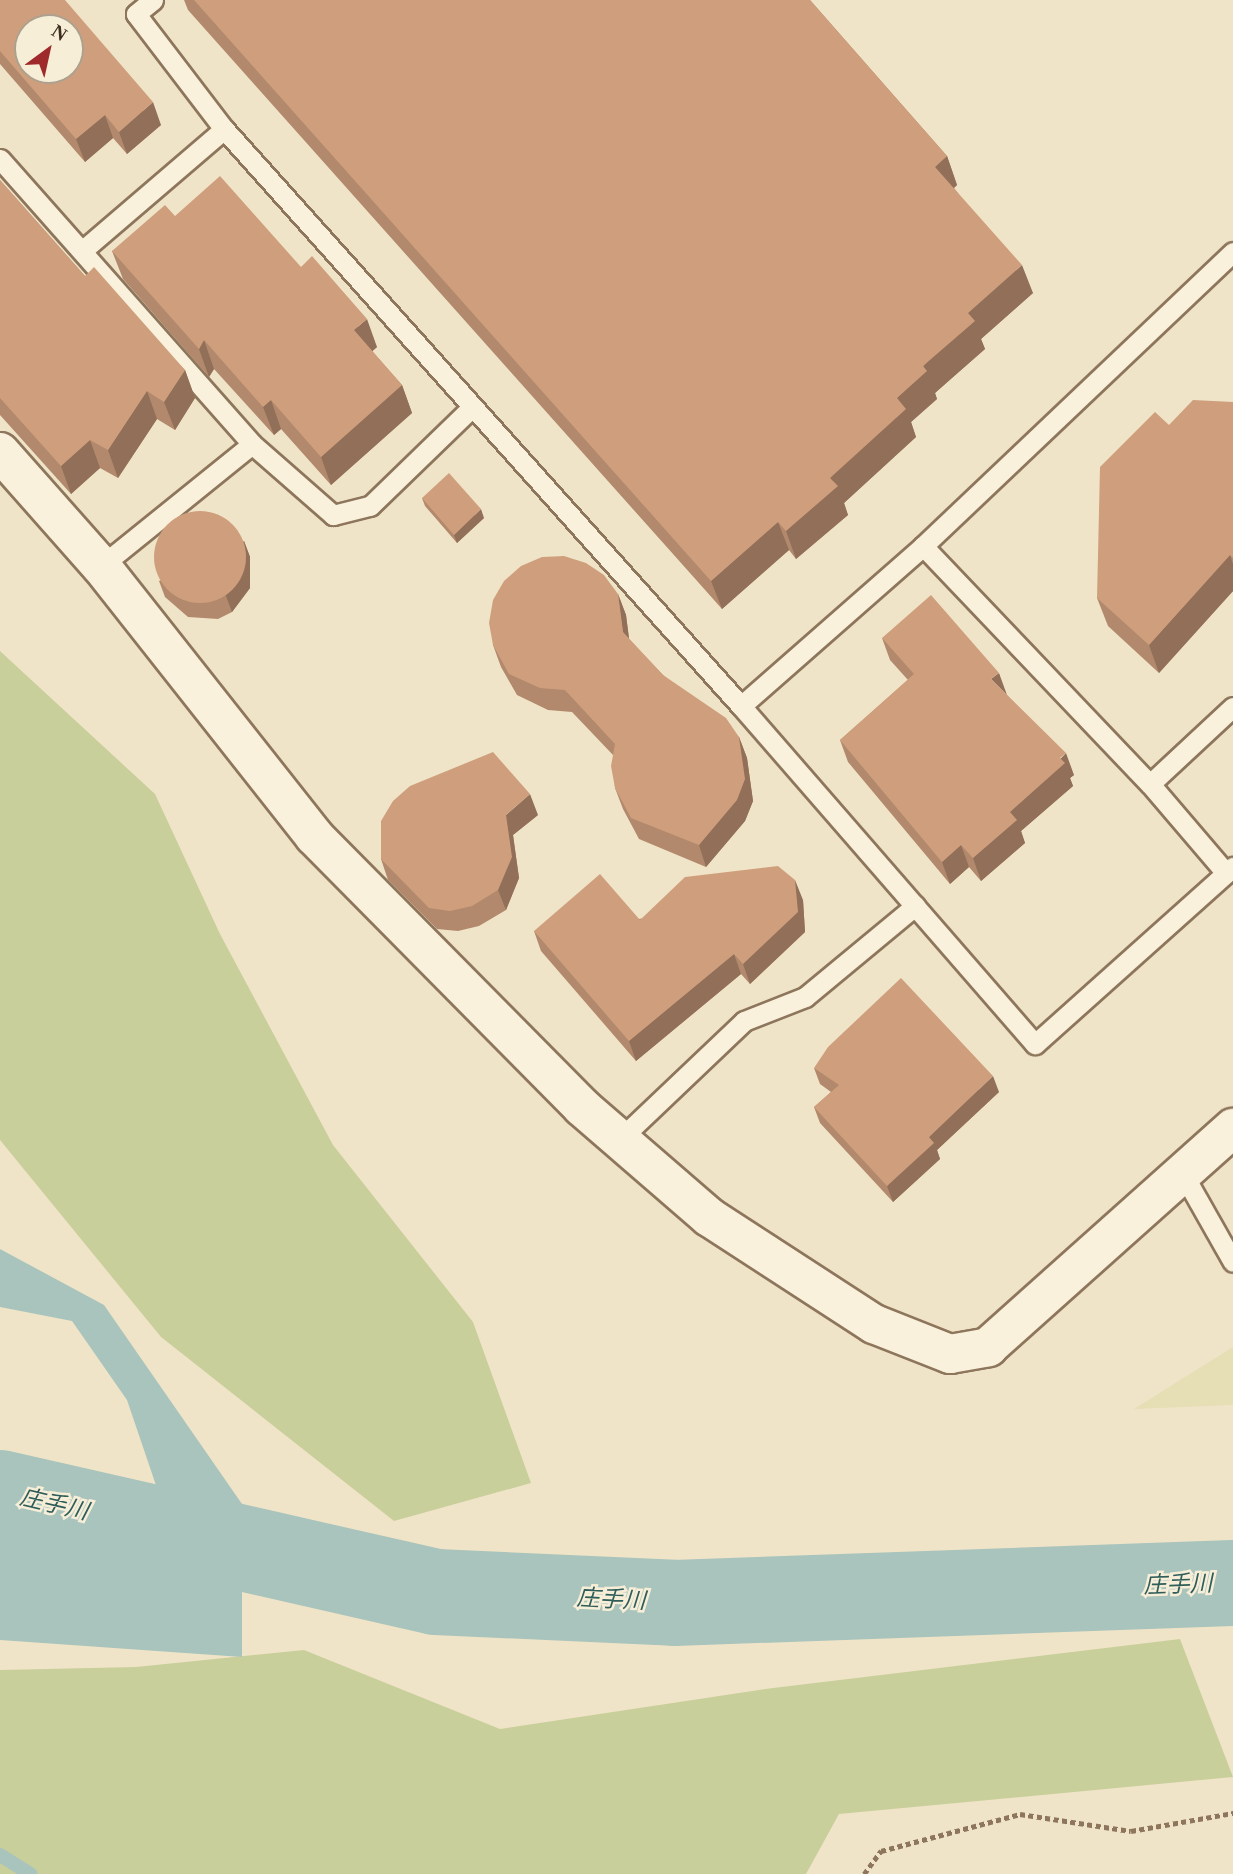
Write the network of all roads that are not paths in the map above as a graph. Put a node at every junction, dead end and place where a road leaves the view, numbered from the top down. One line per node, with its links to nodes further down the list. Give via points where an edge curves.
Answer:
1 (153, 0): 2 (lane, via 136,15)
2 (224, 129): 4 (lane); 6 (lane)
3 (0, 159): 4 (lane)
4 (83, 250): 7 (lane)
5 (1233, 252): 9 (lane)
6 (471, 408): 7 (lane, via 370,506 333,515); 11 (lane)
7 (252, 444): 10 (lane)
8 (0, 452): 10 (street)
9 (923, 546): 11 (lane); 13 (lane)
10 (101, 566): 17 (street, via 314,836)
11 (741, 706): 15 (lane)
12 (1233, 707): 13 (lane)
13 (1150, 785): 14 (lane)
14 (1230, 870): 15 (lane, via 1035,1044)
15 (915, 906): 17 (lane, via 805,997 744,1021)
16 (1233, 1128): 18 (street)
17 (618, 1142): 18 (street, via 709,1217 874,1324 950,1354 988,1347)
18 (1182, 1172): 19 (lane)
19 (1233, 1262)

